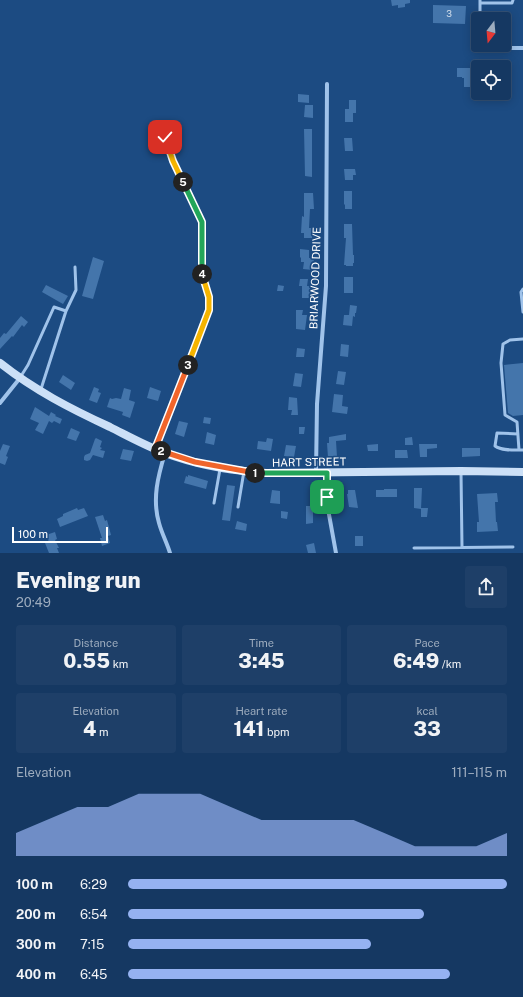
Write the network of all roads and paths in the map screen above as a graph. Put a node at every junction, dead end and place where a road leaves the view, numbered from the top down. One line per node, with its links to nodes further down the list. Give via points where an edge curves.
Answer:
1 (513, 0): 2 (lane, via 512,3)
2 (480, 1): 3 (lane)
3 (480, 12)
4 (511, 48): 5 (street)
5 (523, 48)
6 (327, 84): 25 (street, BRIARWOOD DRIVE, via 326,286 317,404)
7 (165, 137): 18 (street, via 173,161 202,222 202,273 209,297 209,310)
8 (75, 267): 10 (lane, via 76,290)
9 (523, 289): 11 (lane)
10 (66, 311): 14 (lane, via 54,307); 15 (lane)
11 (523, 312)
12 (523, 339): 17 (lane, via 510,340 503,344 501,363 505,415 517,422)
13 (0, 363): 14 (street, HART STREET)
14 (20, 378): 15 (street, HART STREET); 16 (street)
15 (40, 391): 18 (street, HART STREET)
16 (0, 403)
17 (518, 434): 19 (lane); 19 (lane, via 497,433 495,446)
18 (155, 449): 20 (street, HART STREET)
19 (521, 450)
20 (165, 453): 21 (street, HART STREET); 32 (street, via 156,502)
21 (220, 467): 22 (street, HART STREET); 27 (lane)
22 (244, 471): 25 (street, HART STREET); 28 (lane)
23 (461, 471): 24 (street, HART STREET); 26 (street, HART STREET); 30 (lane)
24 (523, 472)
25 (316, 473): 26 (street, HART STREET)
26 (327, 473): 33 (street, via 328,509)
27 (214, 503)
28 (238, 507)
29 (513, 546): 30 (lane)
30 (462, 547): 31 (lane)
31 (414, 548)
32 (170, 553)
33 (336, 553)

